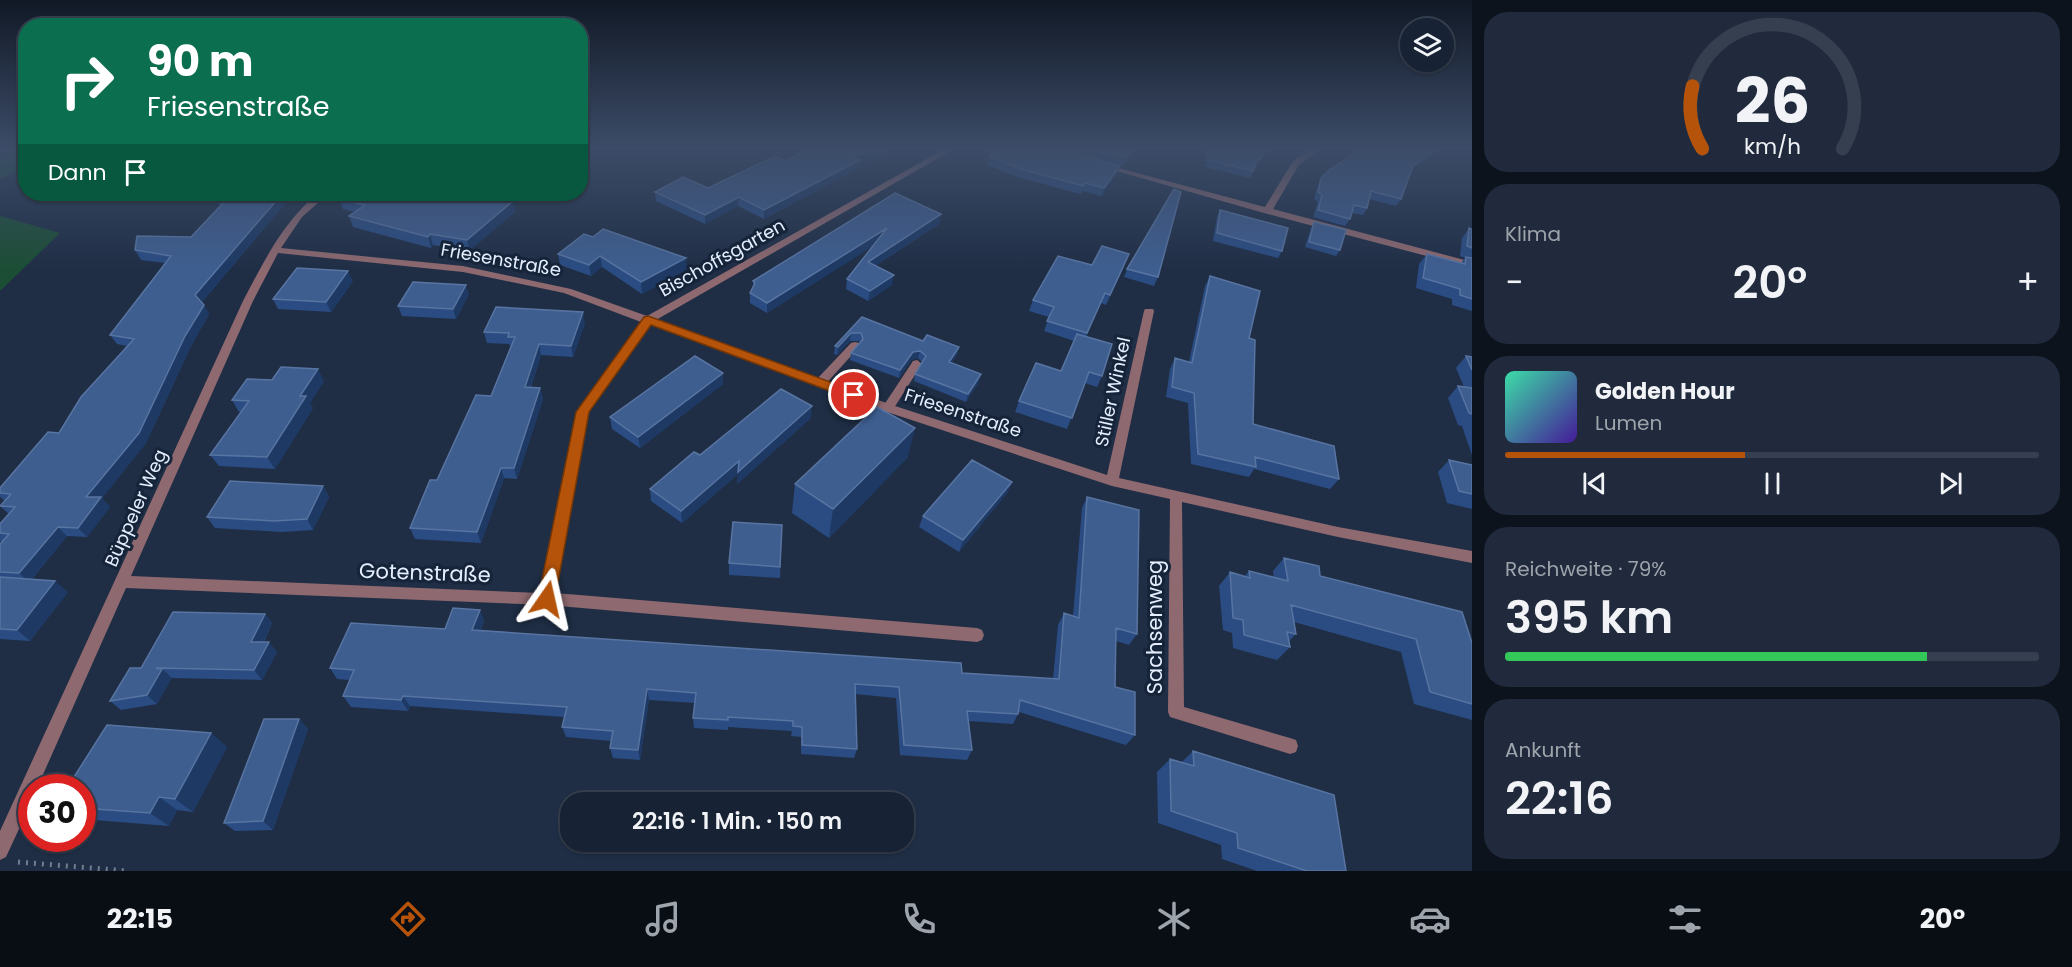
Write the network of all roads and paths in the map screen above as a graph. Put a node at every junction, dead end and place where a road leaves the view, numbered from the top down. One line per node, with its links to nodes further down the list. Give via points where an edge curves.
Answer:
1 (880, 189): 9 (street, Bischoffsgarten)
2 (1185, 189): 5 (street)
3 (1281, 189): 5 (street)
4 (312, 201): 6 (street, Büppeler Weg)
5 (1267, 211): 7 (street)
6 (275, 250): 9 (street, Friesenstraße, via 463,269 567,291); 17 (street, Büppeler Weg, via 248,301)
7 (1472, 265)
8 (1149, 311): 14 (street, Stiller Winkel)
9 (648, 320): 12 (street, Friesenstraße); 18 (street, Bischoffsgarten, via 582,412)
10 (855, 345): 12 (street)
11 (918, 364): 13 (street)
12 (820, 383): 13 (street, Friesenstraße)
13 (888, 408): 14 (street, Friesenstraße)
14 (1112, 481): 15 (street, Friesenstraße)
15 (1176, 496): 16 (street, Friesenstraße); 20 (street, Sachsenweg, via 1176,712)
16 (1472, 557)
17 (122, 582): 18 (street, Gotenstraße); 21 (street, Büppeler Weg)
18 (547, 599): 19 (street, Gotenstraße)
19 (977, 635)
20 (1290, 746)
21 (0, 851)
22 (12, 861): 23 (path)
23 (128, 871)

